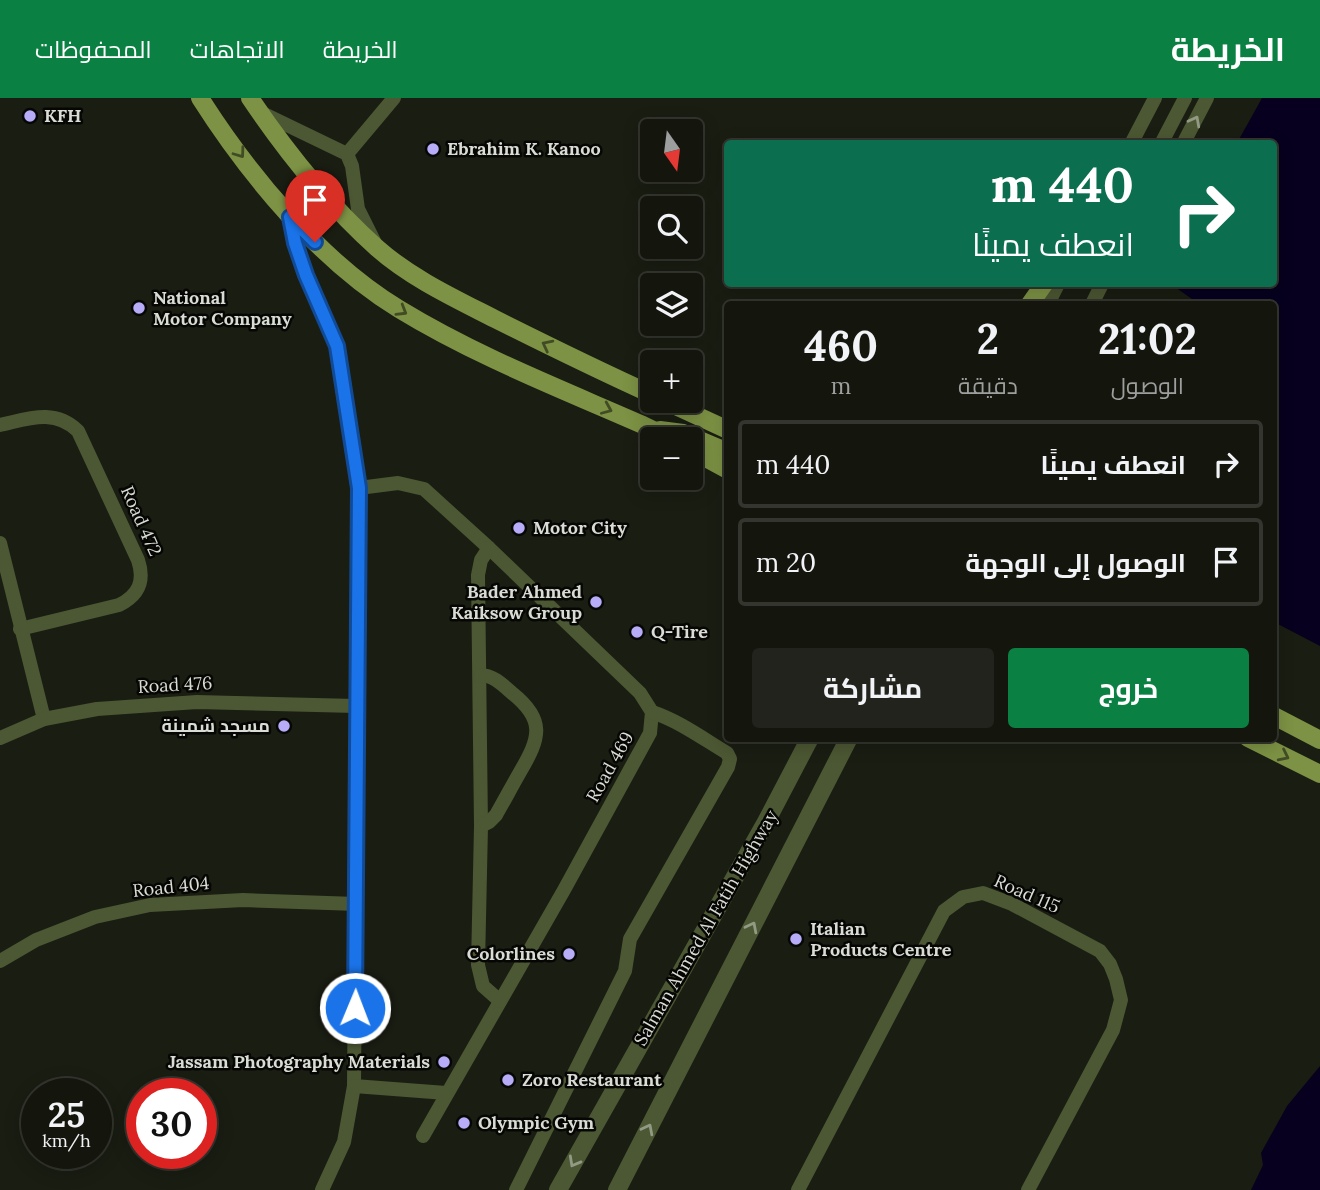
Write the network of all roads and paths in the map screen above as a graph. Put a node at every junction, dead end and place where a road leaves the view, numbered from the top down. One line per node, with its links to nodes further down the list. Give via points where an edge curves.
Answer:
1 (200, 98): 11 (main road, one-way to 11)
2 (394, 98): 10 (street)
3 (1155, 98): 7 (street)
4 (1185, 98): 8 (street)
5 (1207, 98): 9 (street, one-way to 5)
6 (255, 105): 10 (street); 12 (main road, via 320,191)
7 (1133, 140)
8 (1163, 140)
9 (1185, 140)
10 (348, 155): 12 (street, via 358,209)
11 (290, 217): 16 (main road, one-way to 16, via 397,308 466,348); 22 (street, via 306,275 337,346)
12 (377, 248): 13 (main road, one-way to 12, via 449,296)
13 (640, 389)
14 (691, 413): 17 (main road)
15 (0, 425): 26 (street, Road 472, via 43,415 62,419 78,431 142,573 131,599 119,606)
16 (648, 427)
17 (724, 428)
18 (703, 441): 19 (main road)
19 (724, 450)
20 (703, 456): 21 (main road)
21 (724, 468)
22 (359, 488): 24 (street, via 398,482 424,489); 28 (street)
23 (0, 542): 25 (street)
24 (489, 548): 27 (street, via 478,575); 29 (street, via 640,694)
25 (6, 595): 26 (street)
26 (20, 629): 31 (street)
27 (480, 675): 38 (street); 38 (street, via 495,678 526,705 537,731 532,752 496,815)
28 (356, 706): 31 (street, Road 476, via 197,702 97,709); 39 (street)
29 (652, 712): 41 (street, Road 469, via 650,733); 46 (street, via 727,753 728,767 630,939 625,971)
30 (1277, 718): 33 (main road)
31 (44, 719): 32 (street, Road 476)
32 (0, 738)
33 (1320, 740)
34 (808, 742): 47 (street, Salman Ahmed Al Fatih Highway, one-way to 47)
35 (847, 742): 48 (street, Salman Ahmed Al Fatih Highway, one-way to 35)
36 (1256, 742): 37 (main road, one-way to 37)
37 (1320, 774)
38 (481, 826): 41 (street, via 479,972 483,986)
39 (357, 904): 40 (street, Road 404, via 243,900 150,905 95,917 36,940); 42 (street)
40 (0, 961)
41 (500, 1001): 43 (street, Road 469)
42 (354, 1086): 43 (street); 45 (street, via 344,1142)
43 (446, 1093): 44 (street, Road 469)
44 (423, 1136)
45 (322, 1190)
46 (516, 1190)
47 (558, 1190)
48 (617, 1190)
49 (798, 1190): 50 (street, Road 115, via 944,911 963,897 983,893 1100,951 1110,964 1121,1000 1113,1030)
50 (1028, 1190)

